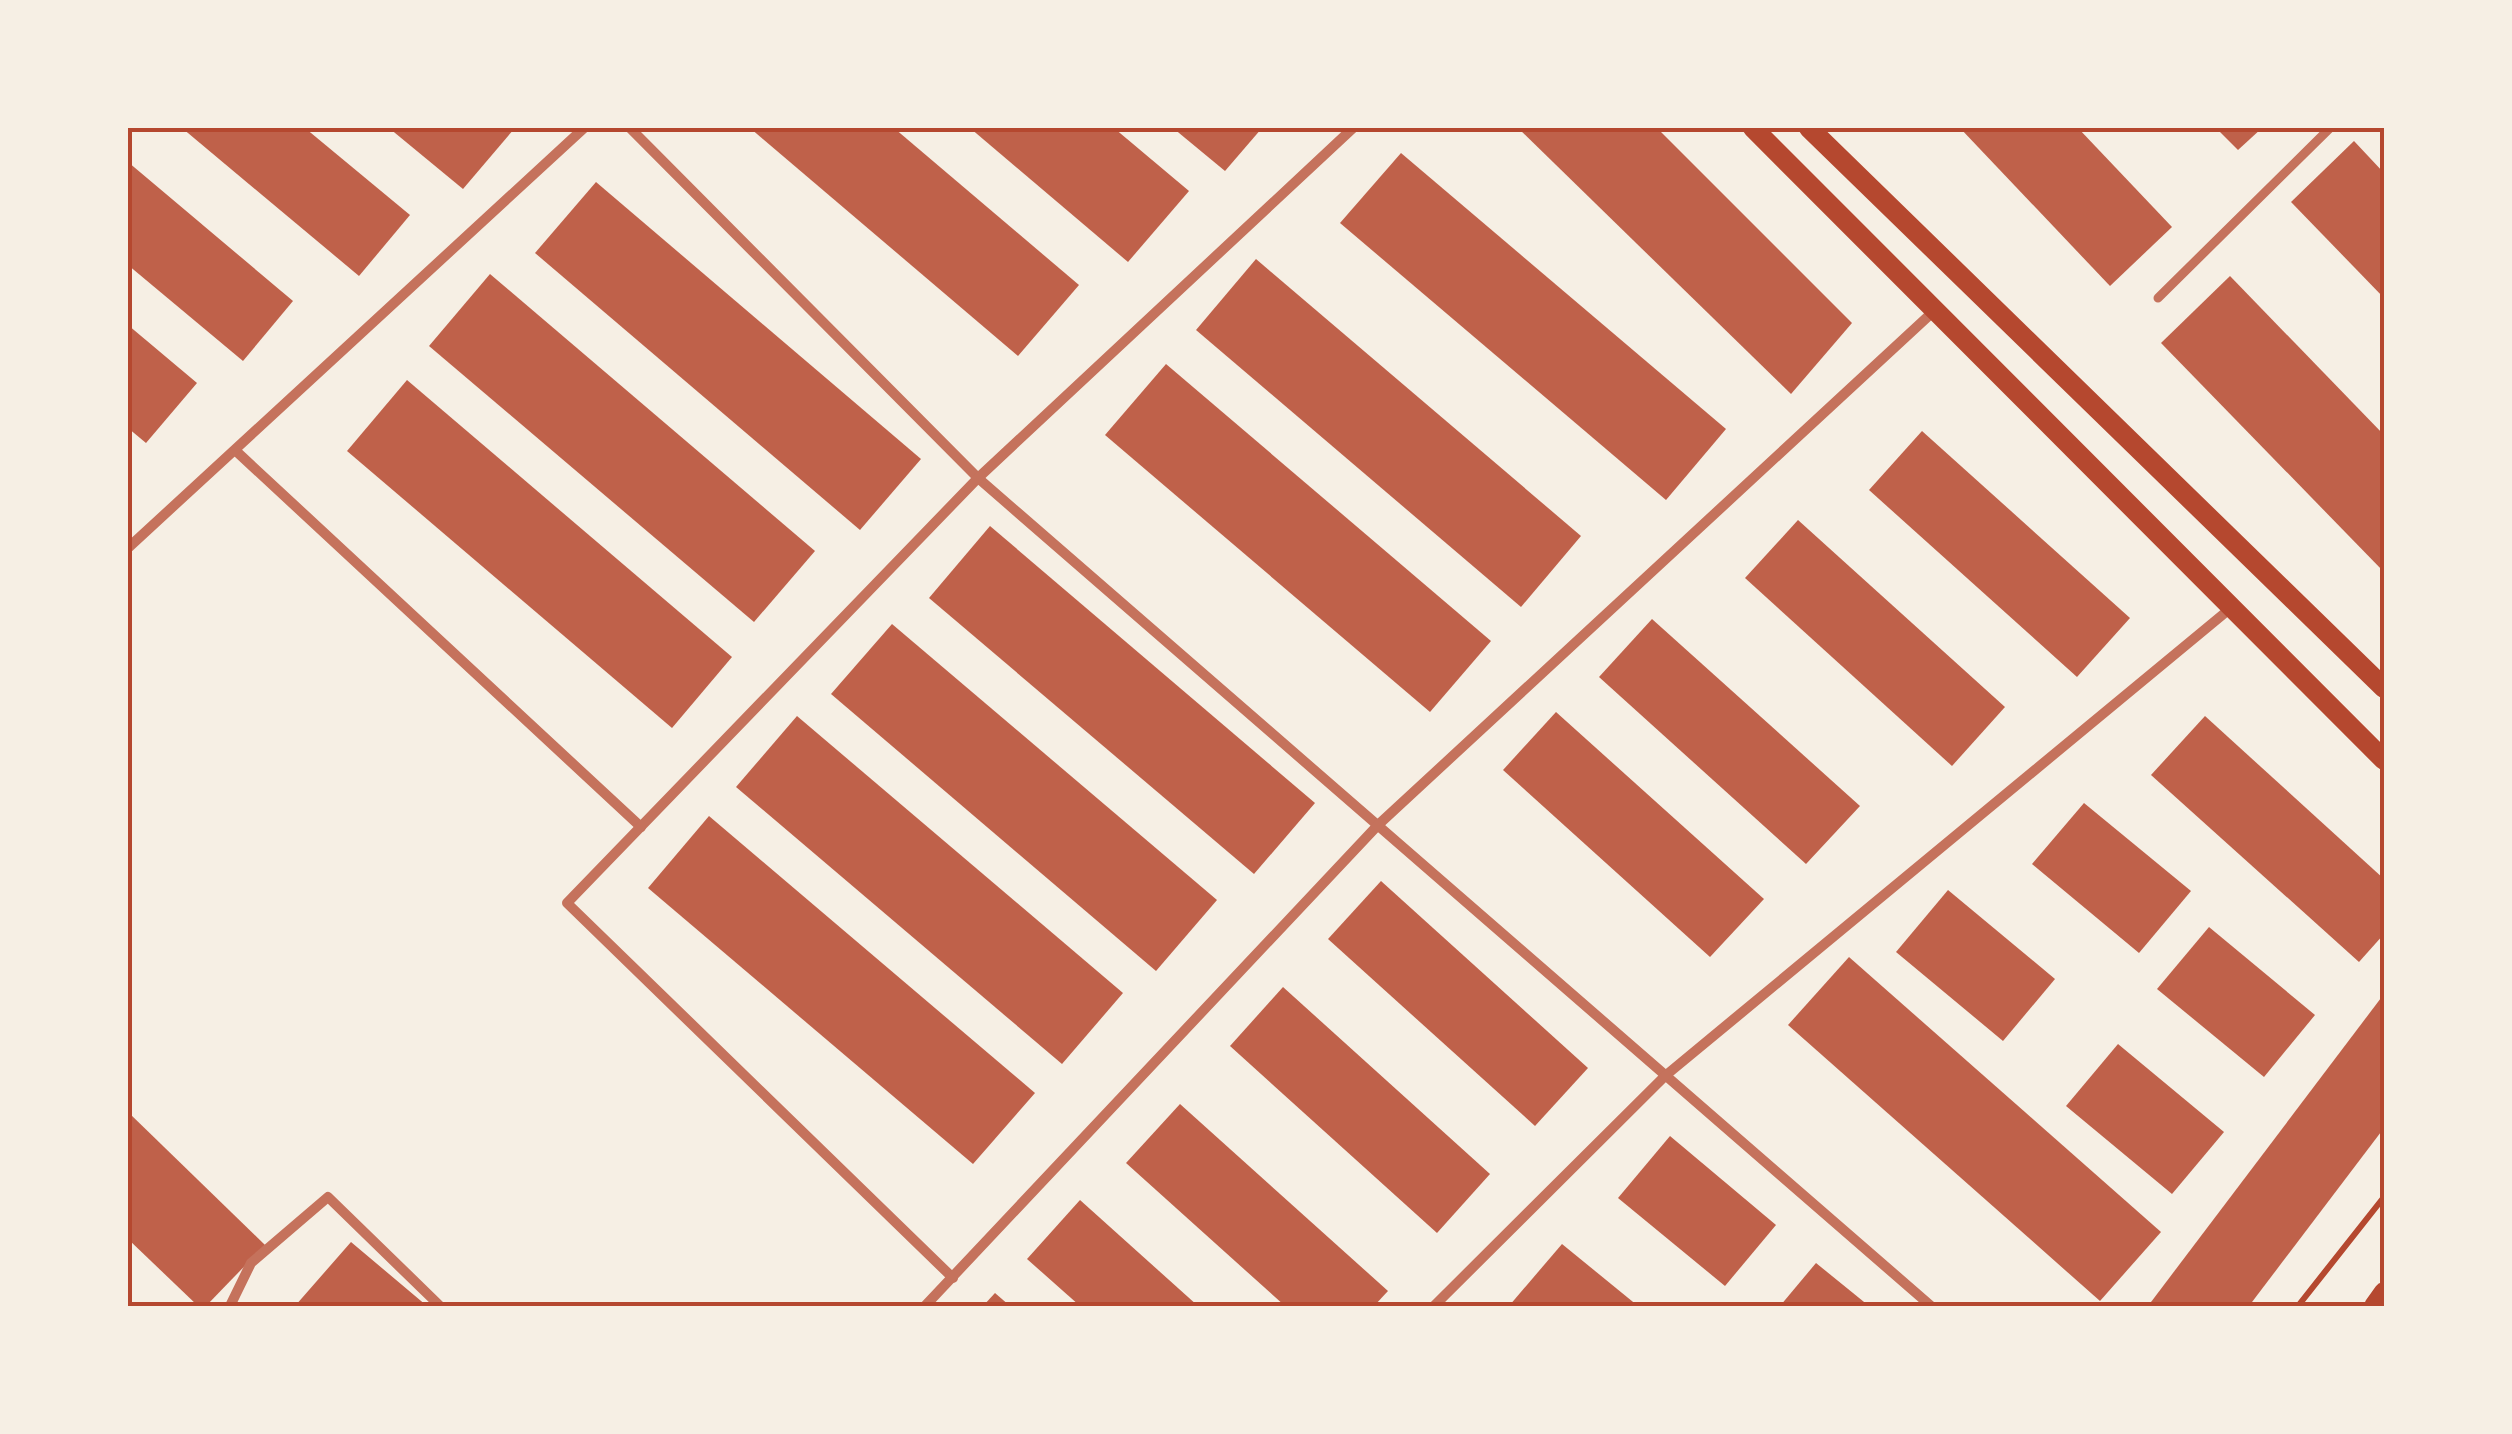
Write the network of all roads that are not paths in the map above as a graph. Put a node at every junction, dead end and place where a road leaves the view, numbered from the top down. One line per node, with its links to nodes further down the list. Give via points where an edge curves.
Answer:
1 (584, 128): 9 (street)
2 (630, 128): 10 (street)
3 (1353, 128): 10 (street)
4 (1753, 128): 8 (main road)
5 (1808, 128): 13 (main road)
6 (2330, 128): 7 (street)
7 (2158, 298)
8 (1935, 310): 12 (main road); 15 (street)
9 (236, 451): 11 (street); 16 (street)
10 (978, 478): 15 (street); 16 (street)
11 (128, 548)
12 (2232, 607): 14 (main road); 17 (street)
13 (2384, 688)
14 (2384, 760)
15 (1378, 825): 17 (street); 18 (street)
16 (641, 827): 18 (street, via 567,903)
17 (1665, 1076): 23 (street); 24 (street)
18 (953, 1278): 22 (street)
19 (2384, 1292): 25 (main road)
20 (230, 1306): 21 (street, via 251,1264 328,1197)
21 (440, 1306)
22 (926, 1306)
23 (1434, 1306)
24 (1931, 1306)
25 (2374, 1306)

